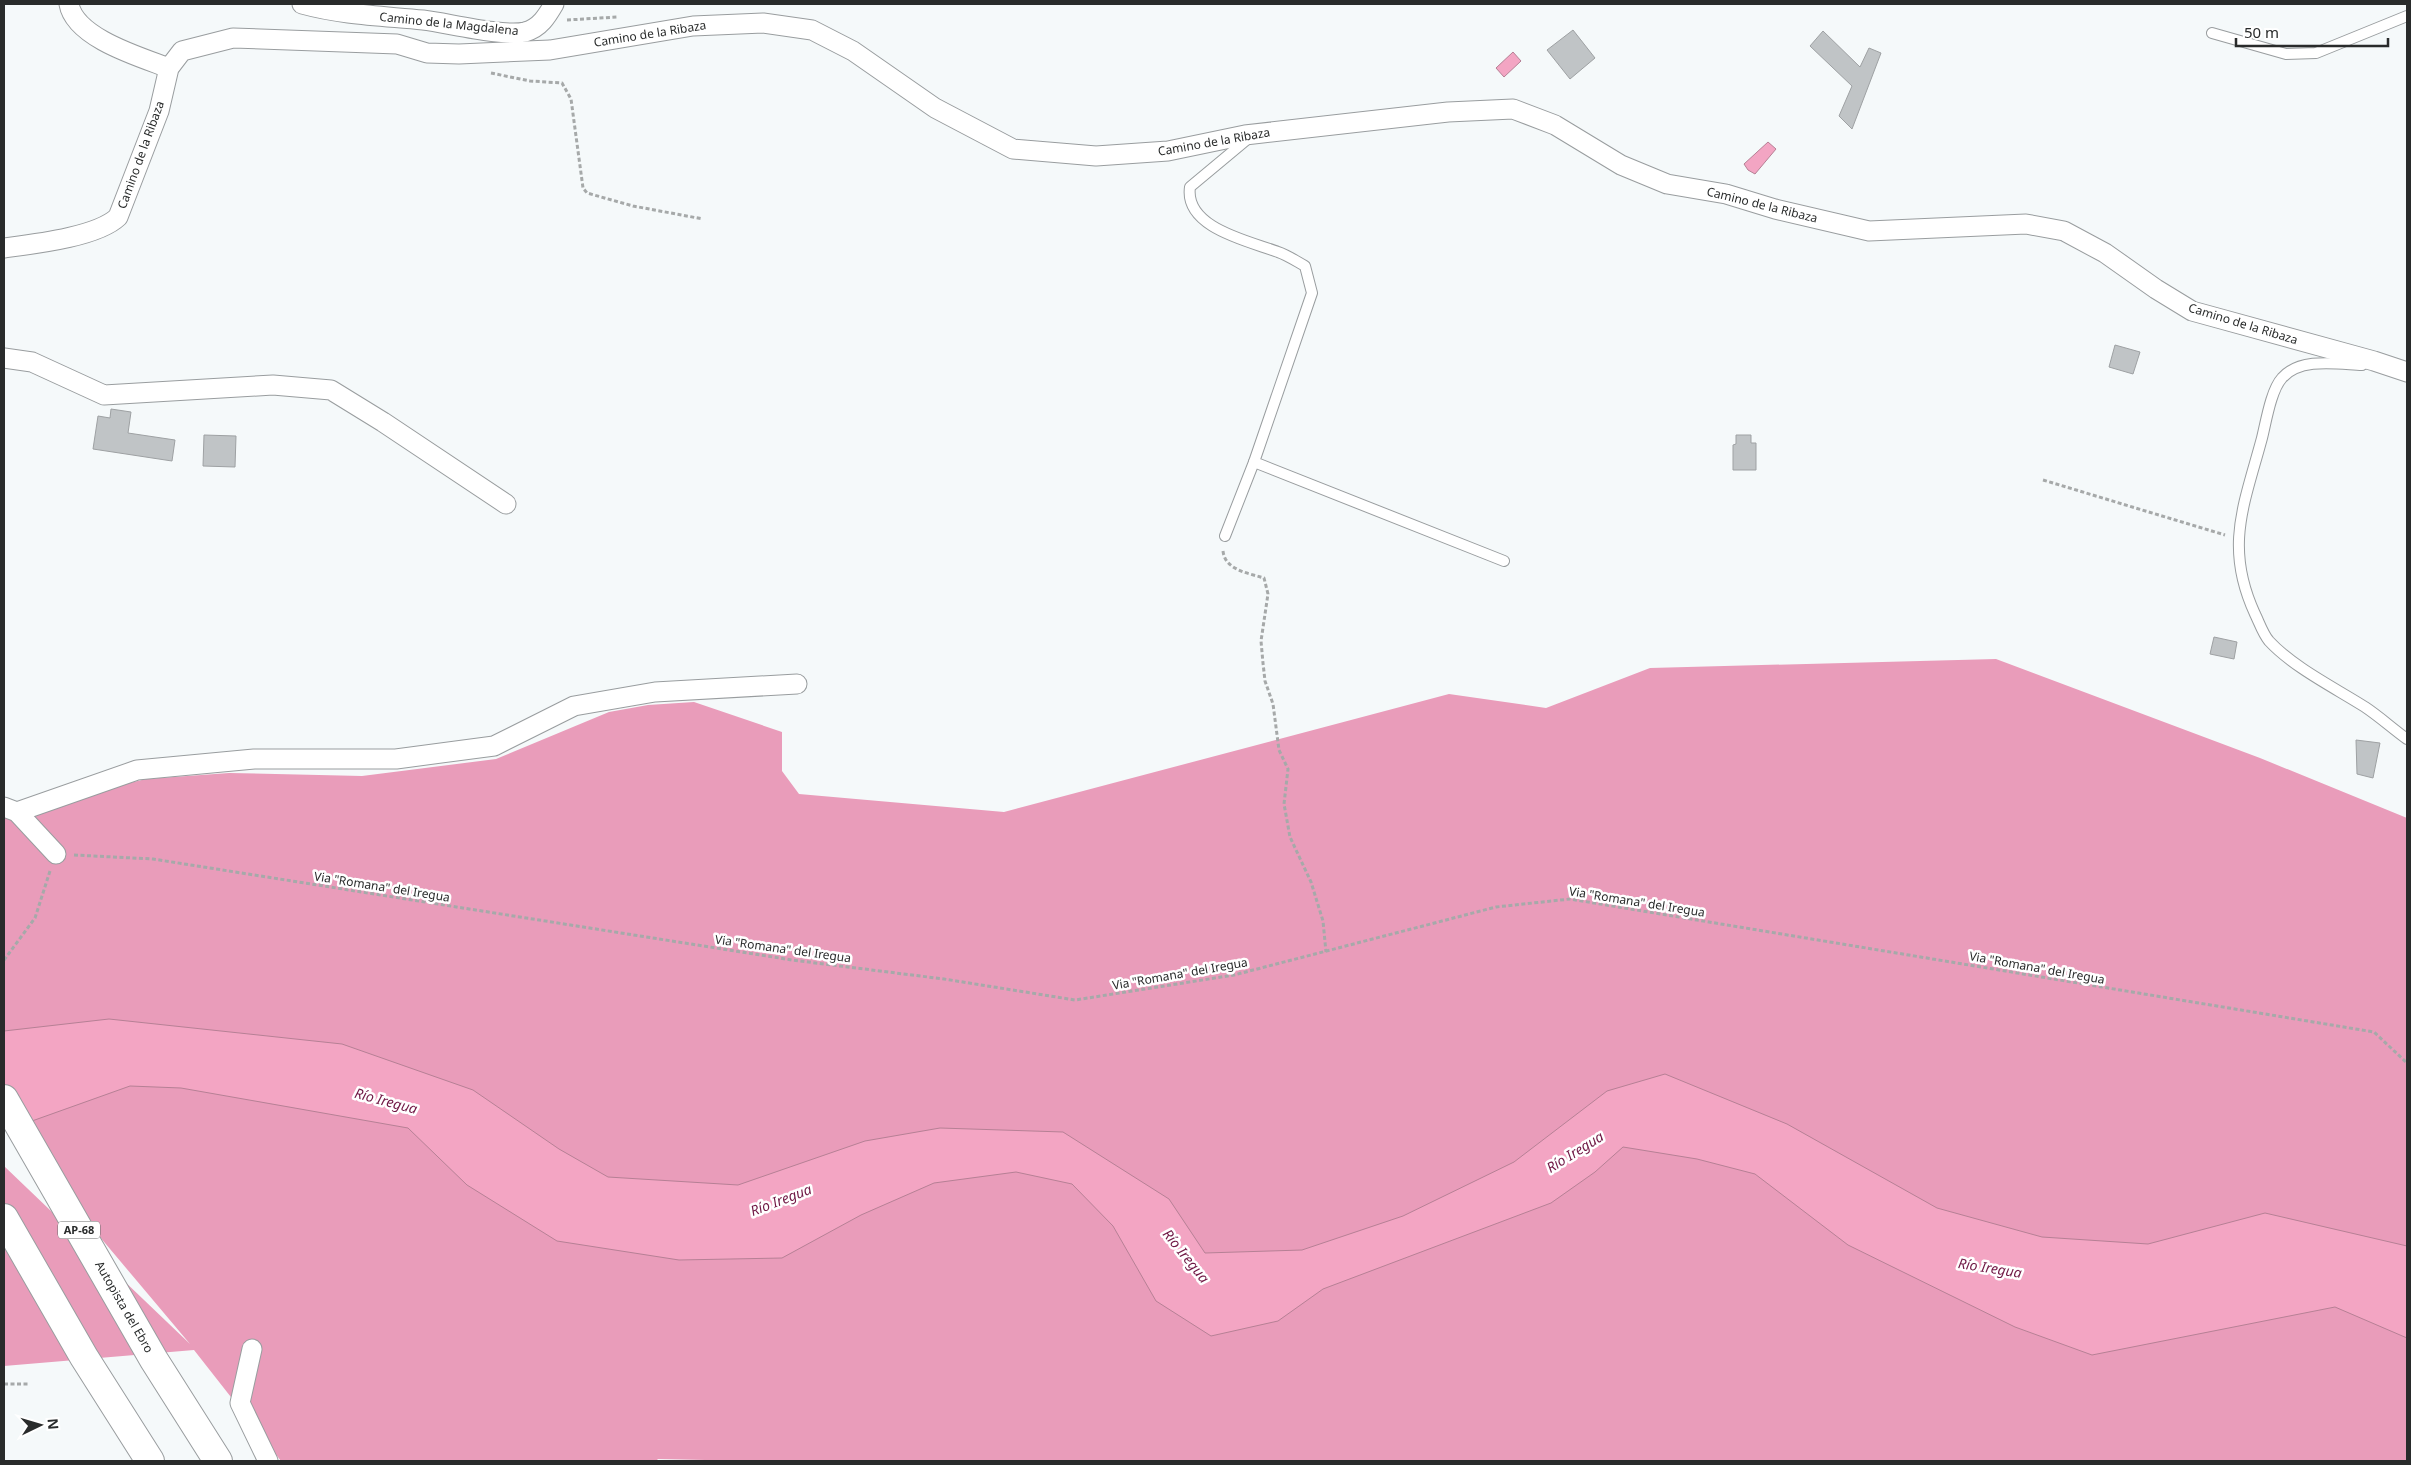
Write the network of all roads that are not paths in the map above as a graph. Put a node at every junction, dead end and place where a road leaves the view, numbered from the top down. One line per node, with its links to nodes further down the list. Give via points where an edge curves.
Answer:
1 (69, 4): 6 (street, via 70,14 90,33 124,51)
2 (302, 4): 3 (street, Camino de la Magdalena, via 375,17 525,32 545,20)
3 (554, 4)
4 (2407, 16): 5 (lane, via 2316,53 2286,54)
5 (2212, 33)
6 (169, 68): 7 (street, Camino de la Ribaza, via 182,51 233,38 397,44 426,53 459,54 550,50 693,26 763,23 820,34 853,51 936,108 1014,149 1096,156 1168,151); 8 (street, Camino de la Ribaza, via 158,111 118,217 109,226)
7 (1255, 134): 10 (street, Camino de la Ribaza, via 1448,112 1513,109 1555,125 1621,165 1667,184 1726,194 1775,209 1869,230 2026,224 2064,231 2105,253 2192,310); 11 (lane, via 1190,186 1189,196 1196,211 1224,234 1280,252 1305,266 1312,293)
8 (4, 248)
9 (4, 358): 12 (street, via 32,362 104,395 273,385 331,390)
10 (2399, 369): 16 (lane, via 2323,363 2299,367 2282,378 2272,400 2239,525 2237,548 2246,593 2268,640 2303,669 2368,709)
11 (1254, 462): 13 (lane); 14 (lane)
12 (506, 504)
13 (1225, 536)
14 (1504, 561)
15 (797, 684): 17 (street, via 655,692 574,706 494,746 396,759 254,759 137,770)
16 (2407, 739)
17 (10, 809): 18 (street)
18 (56, 854)
19 (4, 1099): 23 (highway, Autopista del Ebro / AP-68, via 154,1360)
20 (4, 1218): 22 (highway, via 84,1357)
21 (252, 1349): 24 (street, via 240,1403)
22 (150, 1461)
23 (218, 1461)
24 (268, 1461)

